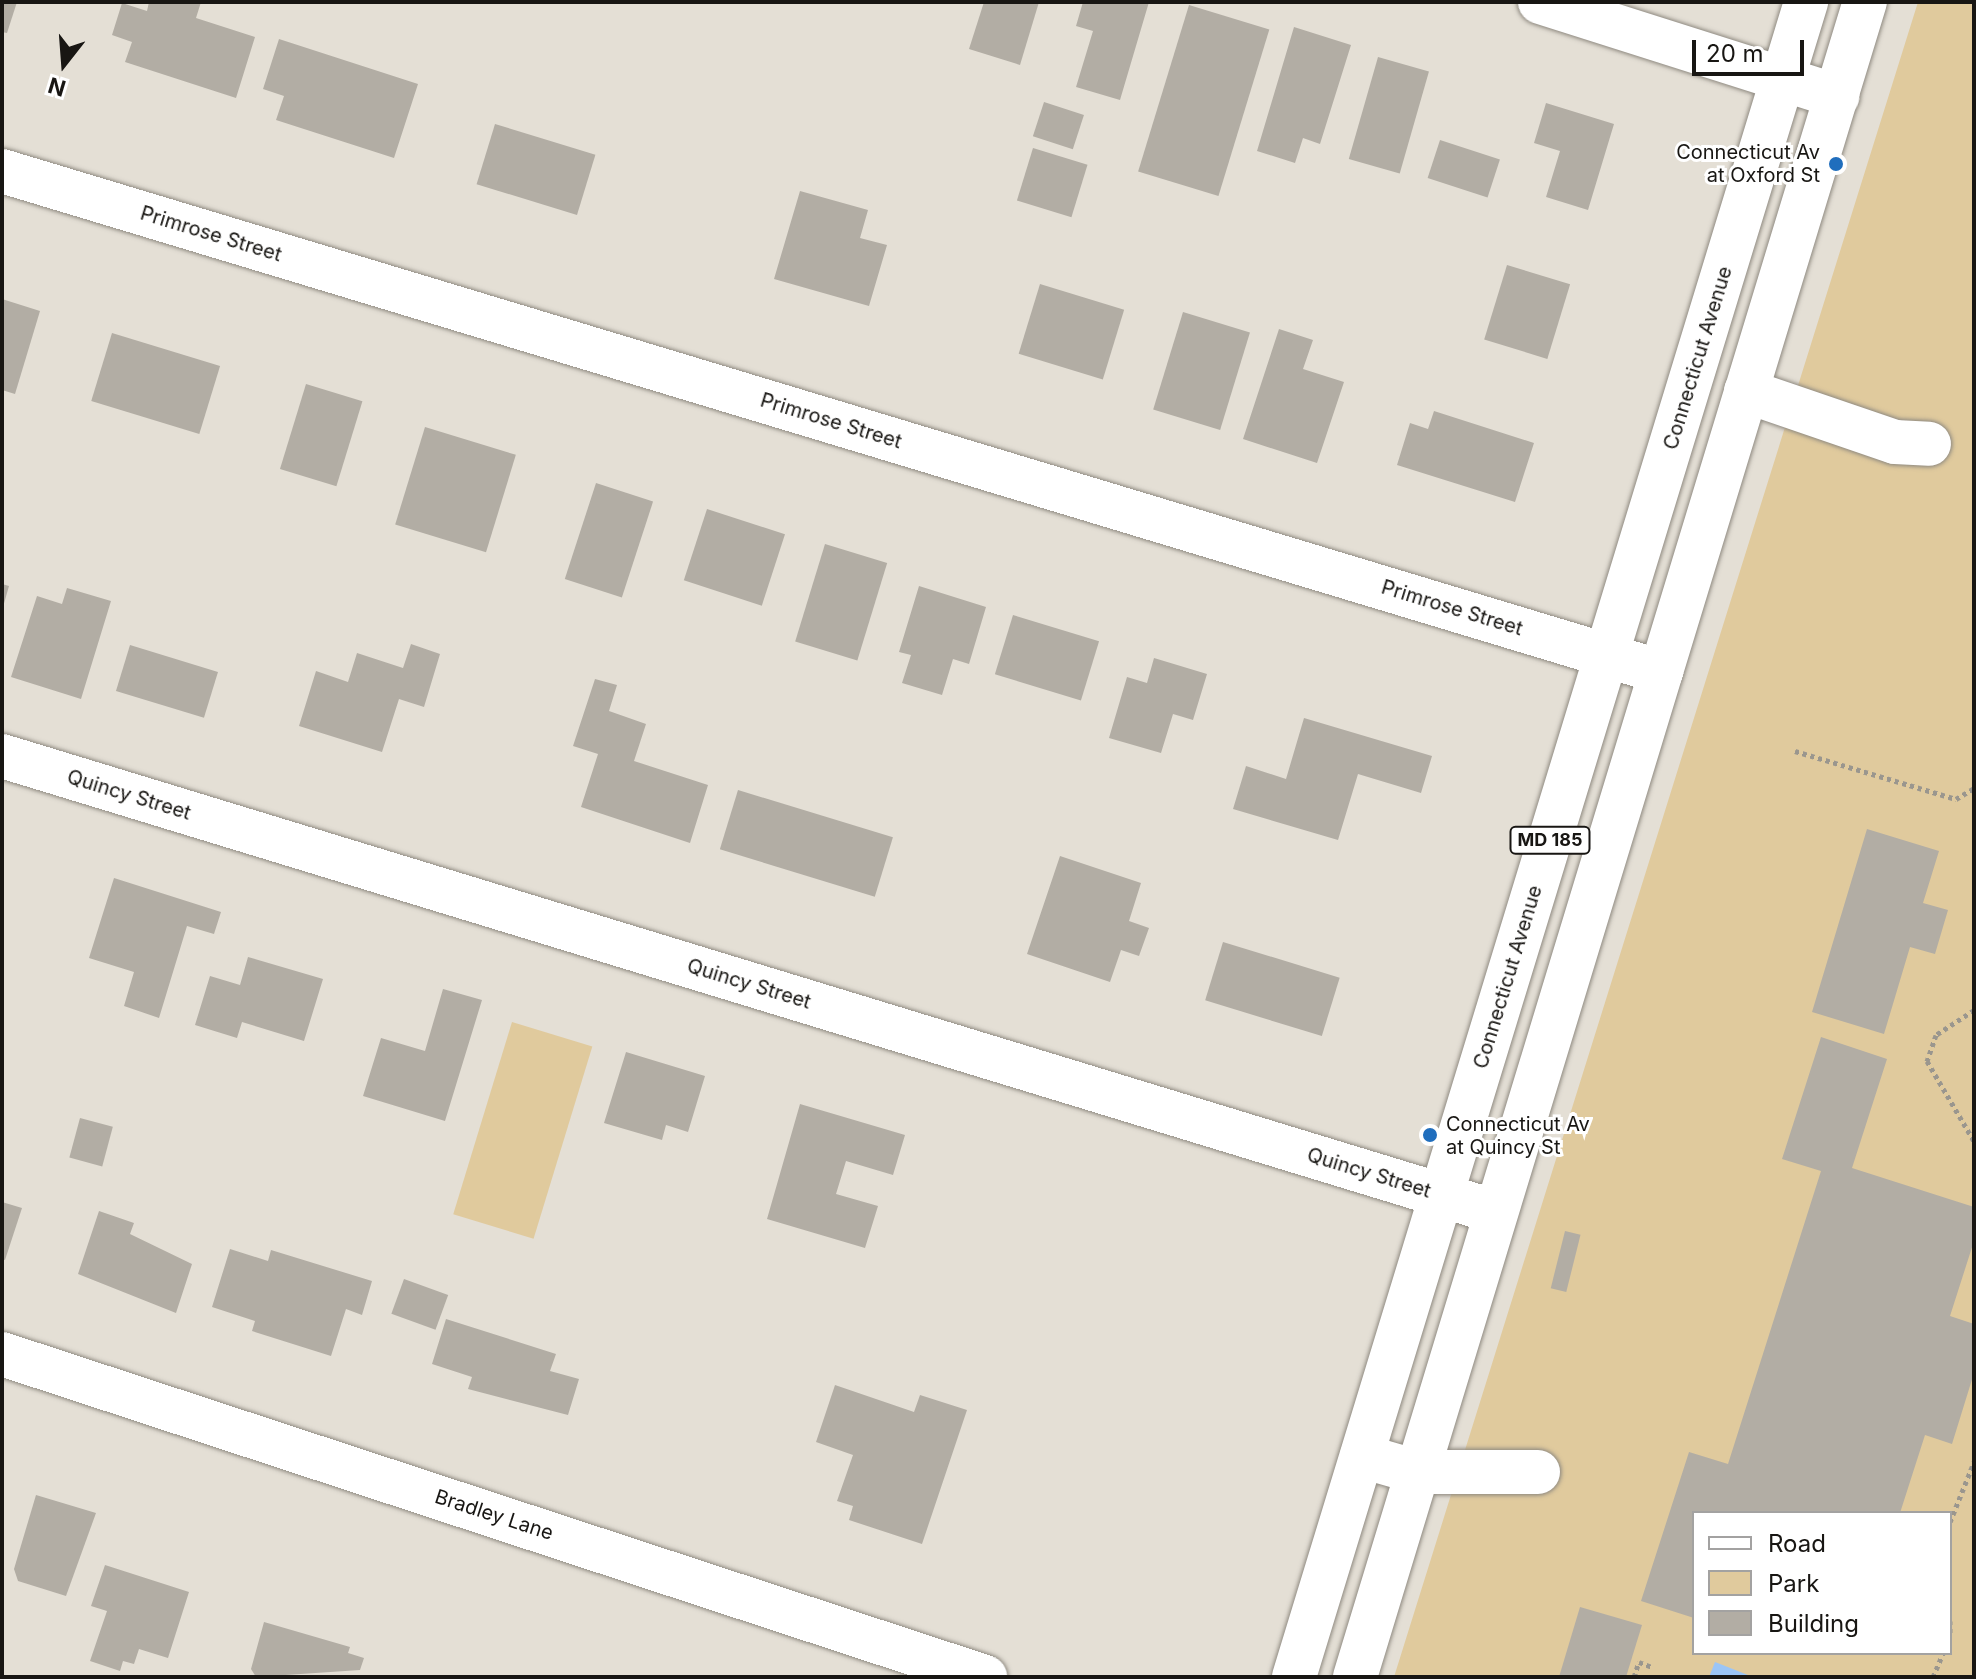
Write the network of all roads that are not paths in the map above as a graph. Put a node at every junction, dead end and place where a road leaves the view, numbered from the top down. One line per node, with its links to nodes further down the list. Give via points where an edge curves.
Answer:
1 (1540, 2): 4 (street)
2 (1806, 2): 4 (street, Connecticut Avenue / MD 185)
3 (1865, 2): 5 (street, MD 185)
4 (1783, 79): 5 (street); 9 (street, Connecticut Avenue / MD 185)
5 (1837, 96): 7 (street, MD 185)
6 (2, 171): 9 (street, Primrose Street)
7 (1746, 391): 8 (street, via 1895,442); 10 (street, MD 185)
8 (1929, 444)
9 (1607, 655): 10 (street, Primrose Street); 12 (street, Connecticut Avenue / MD 185)
10 (1661, 672): 13 (street, MD 185)
11 (2, 756): 12 (street, Quincy Street)
12 (1442, 1195): 13 (street, Quincy Street); 15 (street, Connecticut Avenue / MD 185)
13 (1496, 1212): 16 (street, MD 185)
14 (2, 1354): 18 (street, Bradley Lane)
15 (1362, 1456): 16 (street); 19 (street, Connecticut Avenue / MD 185)
16 (1417, 1472): 17 (street); 20 (street, MD 185)
17 (1538, 1472)
18 (985, 1677)
19 (1294, 1677)
20 (1355, 1677)

